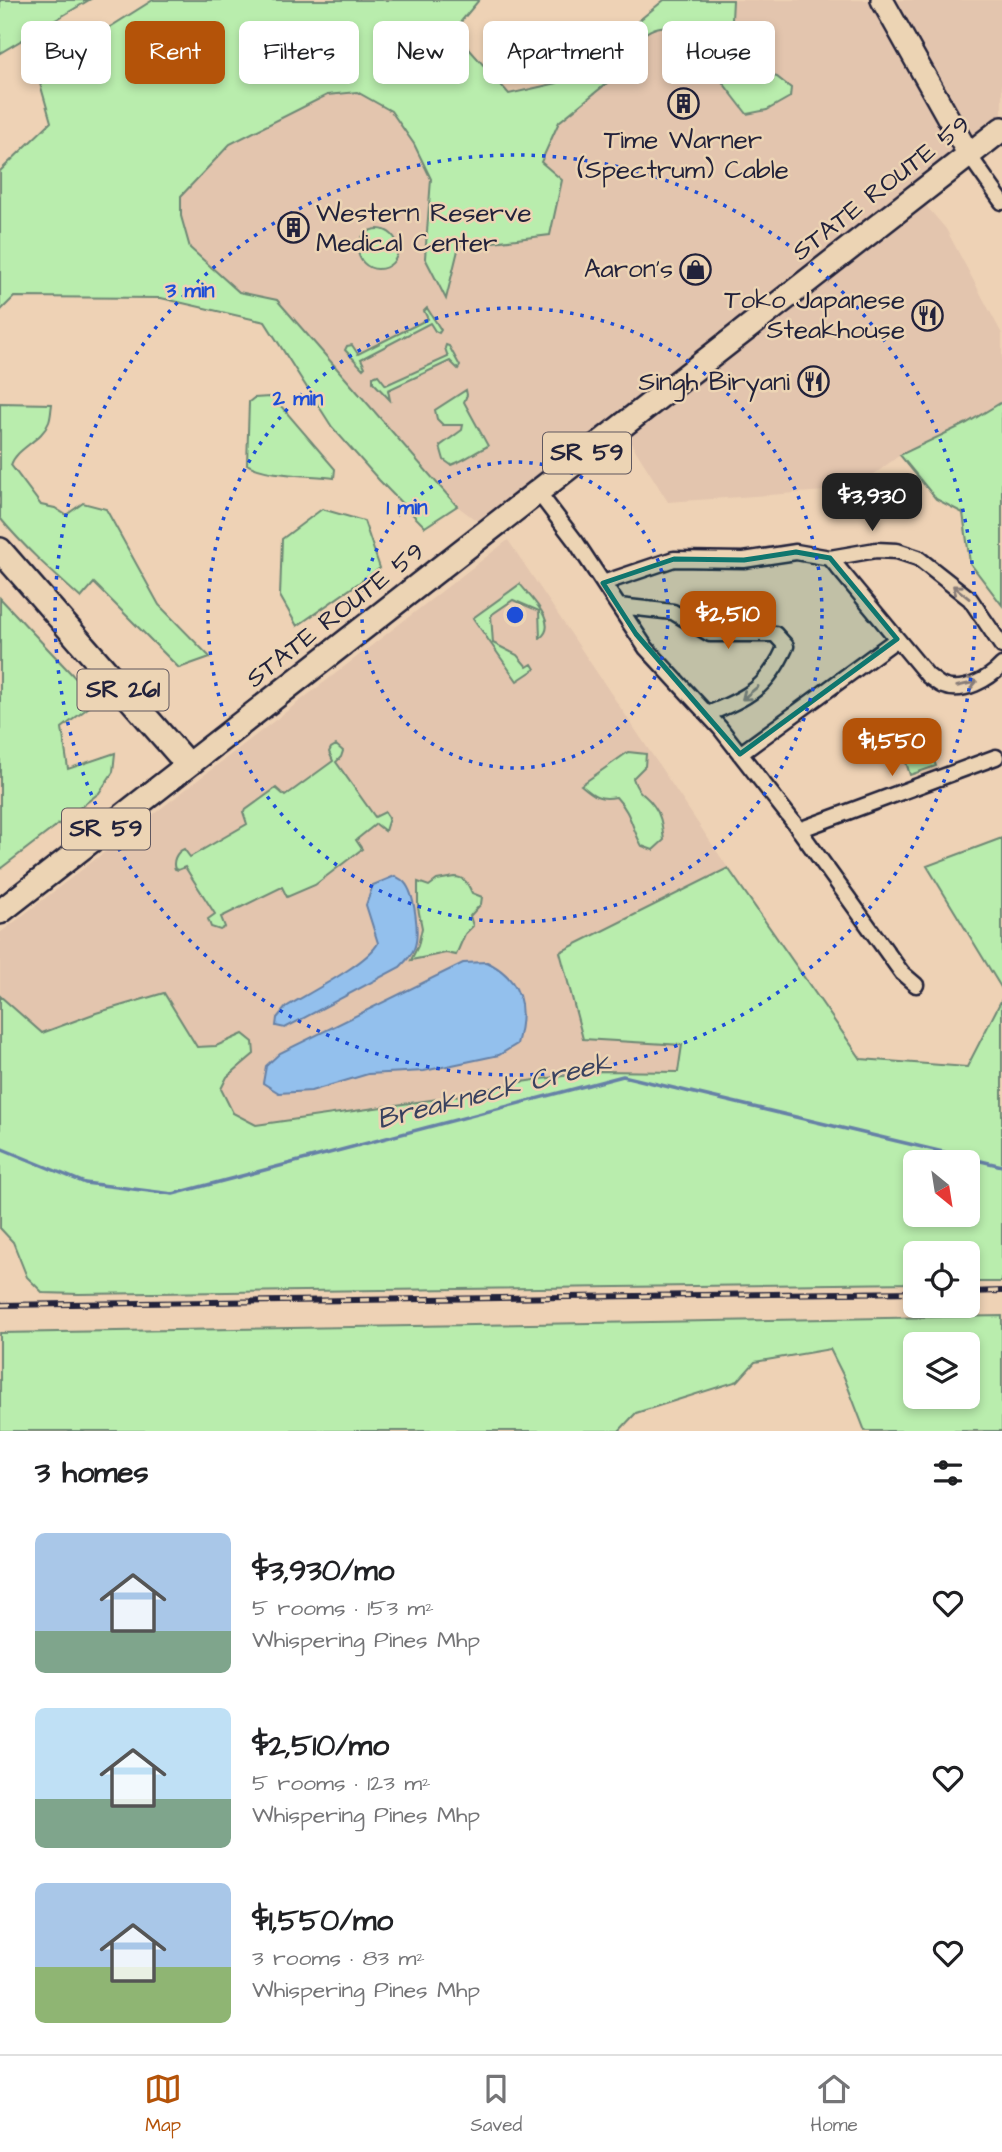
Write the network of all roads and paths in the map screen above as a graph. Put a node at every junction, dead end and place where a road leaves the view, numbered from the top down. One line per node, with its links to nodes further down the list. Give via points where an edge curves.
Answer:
1 (881, 0): 3 (street)
2 (1002, 129): 3 (main road, STATE ROUTE 59 / SR 59)
3 (969, 155): 4 (street); 5 (main road, STATE ROUTE 59 / SR 59)
4 (1002, 202)
5 (538, 492): 8 (street); 16 (main road, STATE ROUTE 59 / SR 59)
6 (0, 550): 16 (main road, SR 261)
7 (830, 558): 8 (street, via 796,552 744,560 674,559); 10 (street); 11 (street, one-way to 7, via 970,599 918,558 876,550)
8 (603, 583): 9 (street)
9 (619, 607): 13 (street, via 646,648); 13 (street, one-way to 13, via 673,612 710,634 775,634 786,646 775,671 743,699)
10 (897, 639): 12 (street, one-way to 12, via 928,676 945,687 968,687); 14 (street)
11 (1002, 646)
12 (1002, 665)
13 (708, 713): 14 (street)
14 (740, 754): 17 (street)
15 (996, 757): 17 (street)
16 (188, 765): 18 (main road, STATE ROUTE 59 / SR 59)
17 (799, 830): 19 (street)
18 (0, 912)
19 (915, 985)

